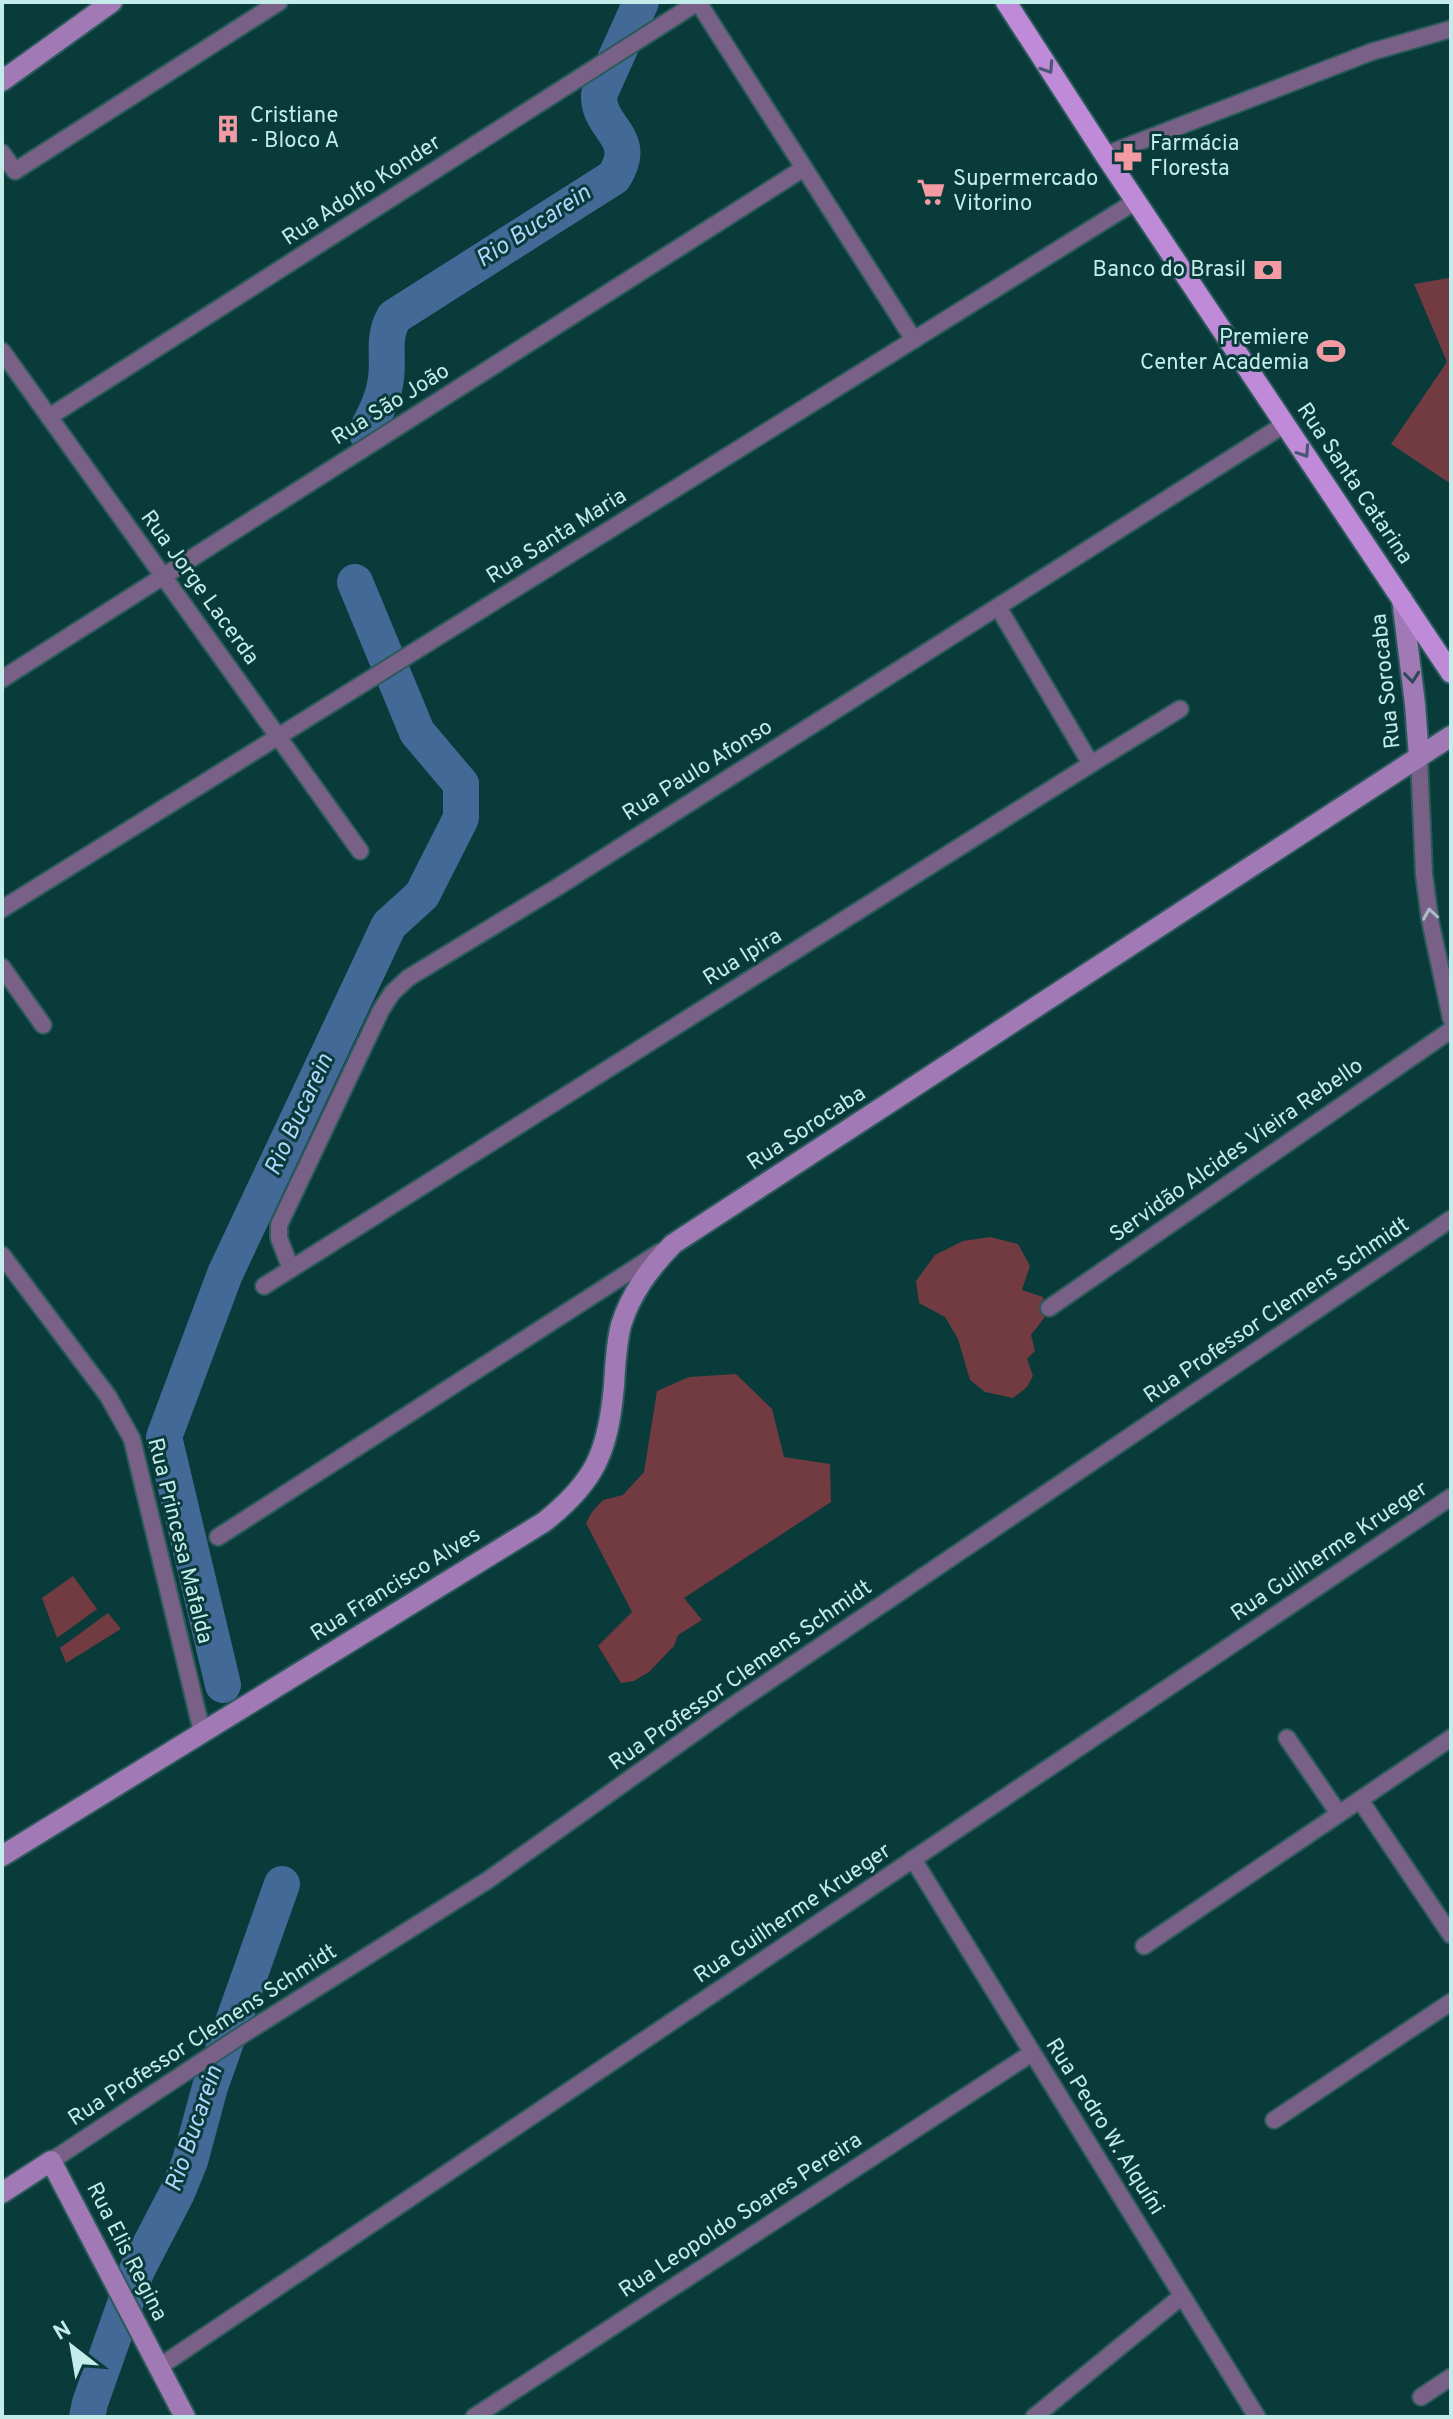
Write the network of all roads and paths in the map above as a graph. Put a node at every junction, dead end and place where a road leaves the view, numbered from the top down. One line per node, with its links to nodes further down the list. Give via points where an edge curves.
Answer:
1 (112, 2): 6 (main road)
2 (279, 2): 7 (street, via 15,171)
3 (698, 2): 9 (street); 13 (street, Rua Adolfo Konder)
4 (1006, 2): 8 (main road, Rua Santa Catarina, one-way to 8)
5 (1451, 29): 8 (street, via 1371,52)
6 (2, 81)
7 (2, 153)
8 (1105, 155): 10 (main road, Rua Santa Catarina)
9 (804, 168): 11 (street); 15 (street, Rua São João)
10 (1136, 201): 11 (street, Rua Santa Maria); 14 (main road, Rua Santa Catarina)
11 (914, 340): 22 (street, Rua Santa Maria)
12 (2, 351): 13 (street, Rua Jorge Lacerda)
13 (49, 417): 15 (street, Rua Jorge Lacerda)
14 (1285, 424): 16 (main road, Rua Santa Catarina, one-way to 16); 17 (street, Rua Paulo Afonso)
15 (163, 576): 19 (street, Rua São João); 22 (street, Rua Jorge Lacerda)
16 (1402, 599): 18 (main road, Rua Santa Catarina); 23 (main road, Rua Sorocaba, one-way to 23)
17 (998, 607): 24 (street); 34 (street, Rua Paulo Afonso, via 408,978 381,1010 279,1225)
18 (1451, 673)
19 (2, 679)
20 (1180, 709): 24 (street, Rua Ipira)
21 (1451, 736): 23 (main road, Rua Sorocaba)
22 (278, 737): 25 (street, Rua Jorge Lacerda); 26 (street, Rua Santa Maria)
23 (1419, 757): 28 (street, one-way to 23, via 1424,874); 32 (main road, Rua Sorocaba)
24 (1091, 764): 34 (street, Rua Ipira)
25 (360, 851)
26 (2, 909)
27 (2, 967): 29 (street)
28 (1451, 1018)
29 (43, 1025)
30 (1451, 1030): 36 (street, Servidão Alcides Vieira Rebello)
31 (1451, 1219): 51 (street, Rua Professor Clemens Schmidt, via 732,1706 488,1880)
32 (673, 1244): 38 (street, Rua Sorocaba); 39 (main road, Rua Francisco Alves, via 627,1307 606,1439 584,1487 544,1522)
33 (2, 1255): 39 (street, Rua Princesa Mafalda, via 108,1396 132,1439)
34 (291, 1269): 35 (street, Rua Ipira)
35 (264, 1286)
36 (1049, 1308)
37 (1451, 1497): 45 (street, Rua Guilherme Krueger)
38 (218, 1537)
39 (202, 1732): 44 (main road, Rua Francisco Alves)
40 (1287, 1738): 43 (street)
41 (1451, 1738): 42 (street)
42 (1360, 1800): 43 (street); 46 (street)
43 (1339, 1814): 47 (street)
44 (2, 1856)
45 (913, 1859): 49 (street, Rua Pedro W. Alquíni); 54 (street, Rua Guilherme Krueger)
46 (1451, 1935)
47 (1144, 1946)
48 (1451, 2002): 50 (street)
49 (1032, 2053): 53 (street, Rua Pedro W. Alquíni); 59 (street, Rua Leopoldo Soares Pereira)
50 (1274, 2120)
51 (51, 2161): 52 (main road); 54 (main road, Rua Elis Regina)
52 (2, 2193)
53 (1182, 2296): 57 (street, Rua Pedro W. Alquíni); 60 (street)
54 (159, 2367): 58 (main road, Rua Elis Regina)
55 (1451, 2377): 56 (street)
56 (1421, 2397)
57 (1250, 2414)
58 (185, 2417)
59 (474, 2417)
60 (1034, 2417)

